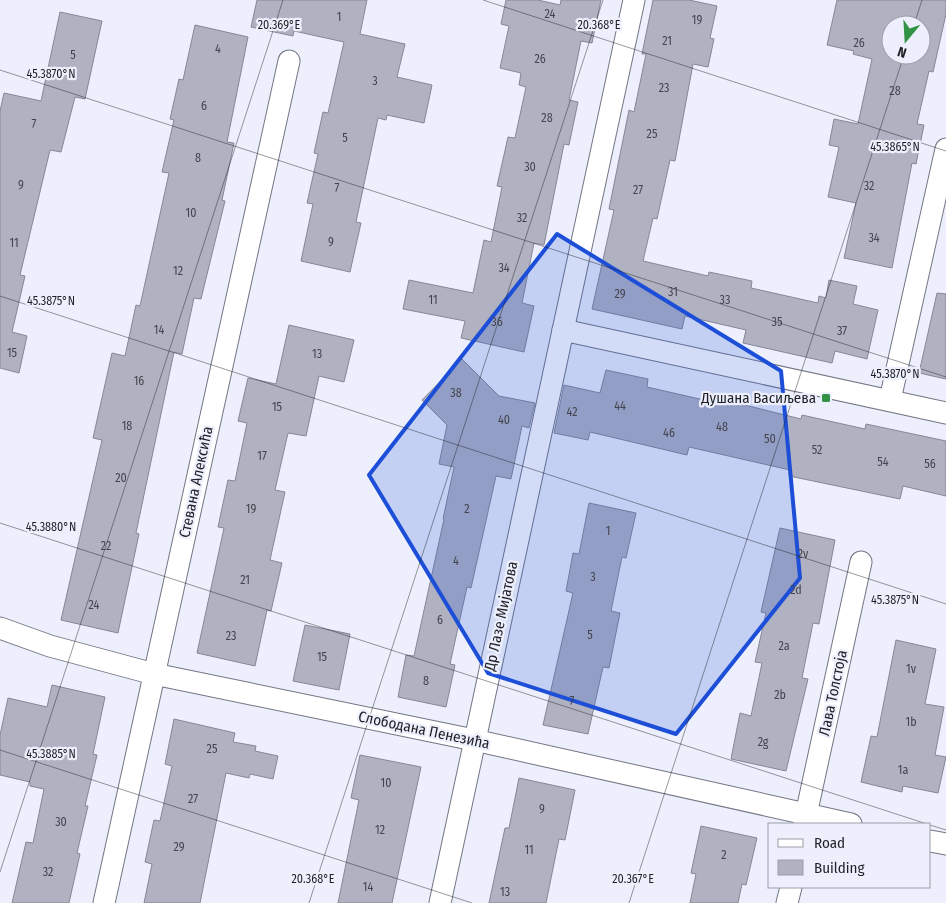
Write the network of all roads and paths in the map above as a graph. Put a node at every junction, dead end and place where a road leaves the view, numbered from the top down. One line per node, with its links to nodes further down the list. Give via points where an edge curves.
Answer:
1 (634, 0): 4 (street)
2 (289, 61): 9 (street, Стевана Алексића)
3 (946, 149): 5 (street)
4 (563, 330): 5 (street); 10 (street, Др Лазе Мијатова)
5 (890, 400): 6 (street)
6 (946, 413)
7 (861, 562): 11 (street, Лава Толстоја)
8 (0, 628): 9 (street, Слободана Пенезића, via 50,646)
9 (154, 674): 10 (street, Слободана Пенезића); 16 (street, Стевана Алексића)
10 (474, 740): 11 (street, Слободана Пенезића); 17 (street, Др Лазе Мијатова)
11 (806, 820): 12 (street, Слободана Пенезића)
12 (840, 823)
13 (931, 841): 14 (street)
14 (946, 844)
15 (791, 888): 18 (street)
16 (104, 903)
17 (440, 903)
18 (787, 903)

